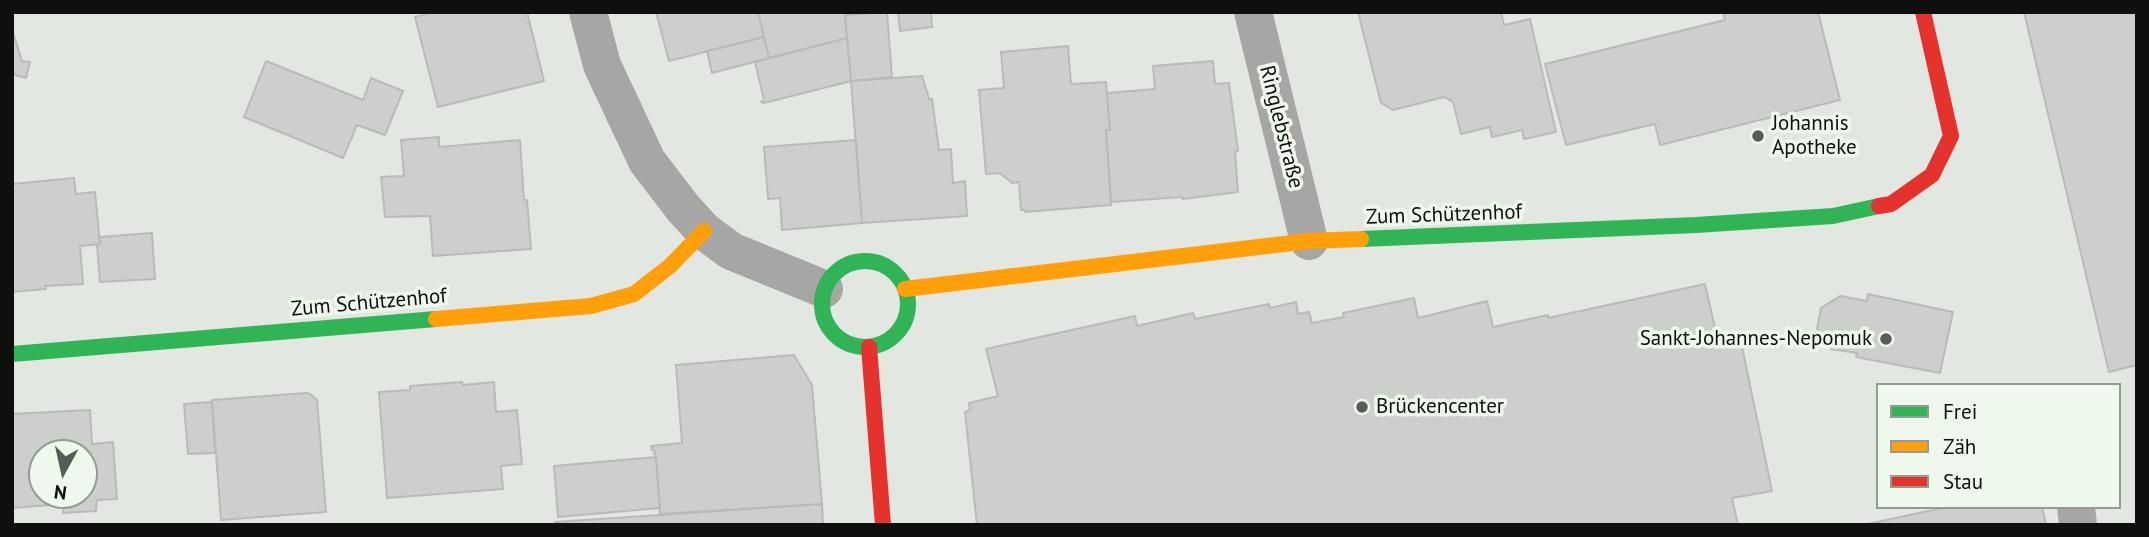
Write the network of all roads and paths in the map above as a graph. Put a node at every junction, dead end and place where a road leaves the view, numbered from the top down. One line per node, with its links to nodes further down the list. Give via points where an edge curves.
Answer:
1 (588, 12): 4 (street, via 601,65 647,161)
2 (1252, 12): 5 (street, Ringlebstraße)
3 (1923, 12): 5 (street, Zum Schützenhof, via 1951,136 1932,175 1891,204 1833,216 1682,226)
4 (704, 231): 6 (street, via 731,251); 9 (street, Zum Schützenhof, via 634,294 592,306)
5 (1309, 241): 7 (street, Zum Schützenhof)
6 (824, 289): 7 (street, via 841,268 865,261 890,268); 8 (street, via 823,316 830,329 854,346)
7 (905, 289): 8 (street, via 908,302 901,327 893,337)
8 (869, 347): 10 (street)
9 (12, 354)
10 (883, 525)

